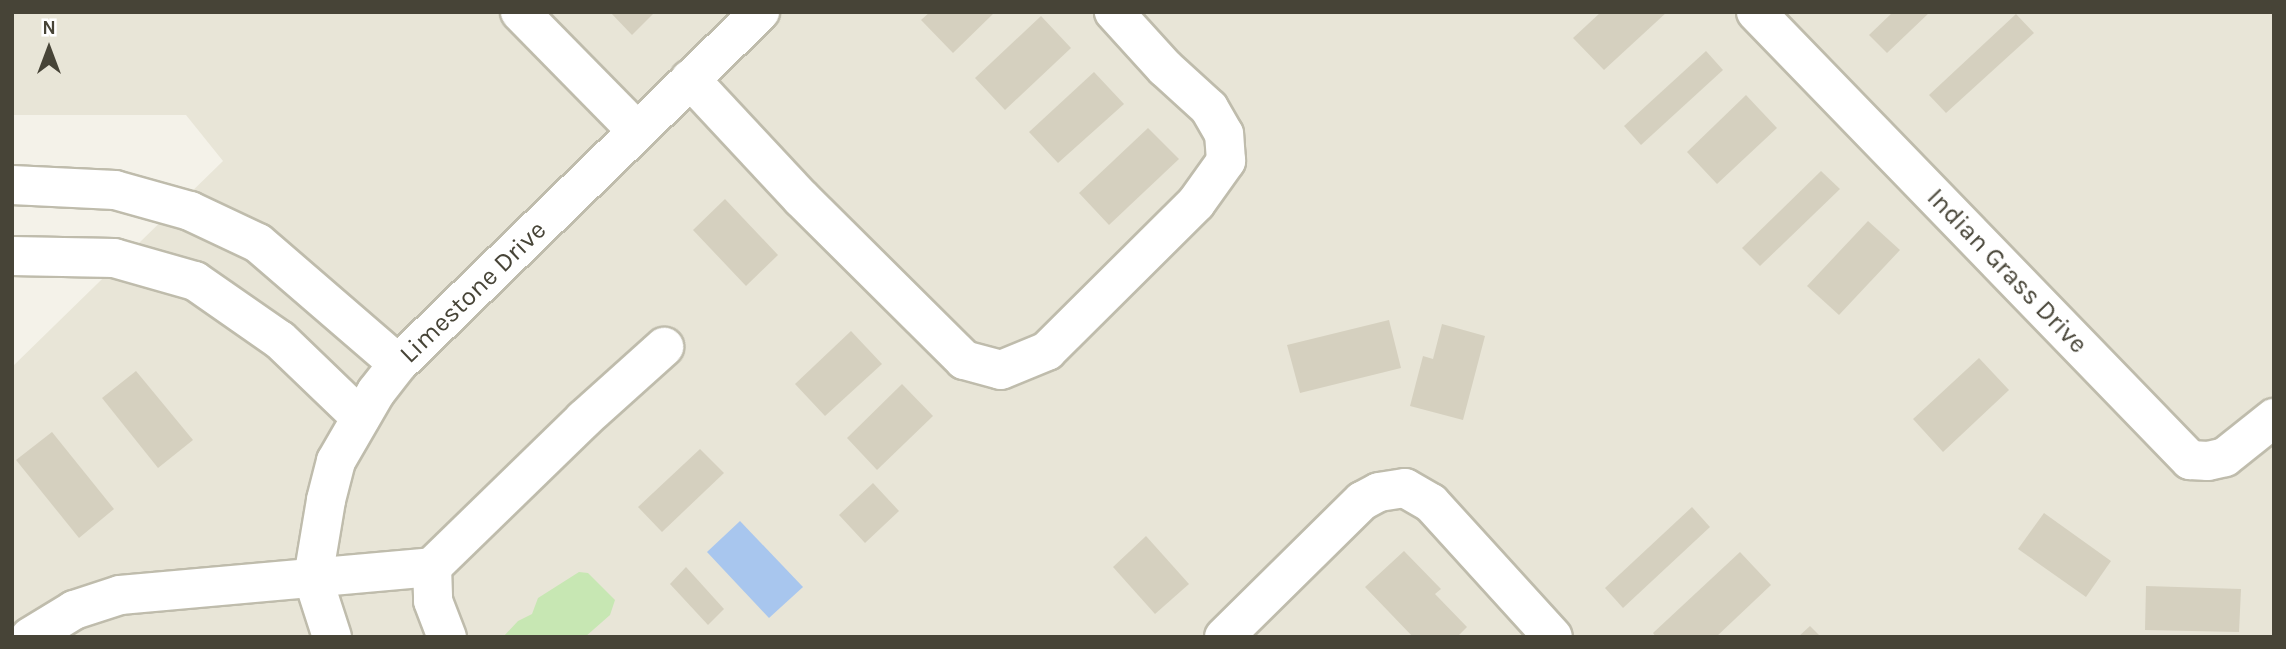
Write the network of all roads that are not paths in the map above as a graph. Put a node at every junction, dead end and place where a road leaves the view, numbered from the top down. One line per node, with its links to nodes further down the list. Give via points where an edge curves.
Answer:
1 (520, 12): 6 (street)
2 (760, 12): 5 (street, Limestone Drive)
3 (1115, 12): 5 (street, via 1209,108 1224,134 1226,161 1196,203 1047,351 1001,370 964,360 801,198)
4 (1756, 12): 12 (street, Indian Grass Drive, via 2190,460 2225,457)
5 (690, 79): 6 (street, Limestone Drive)
6 (637, 131): 10 (street, Limestone Drive)
7 (12, 185): 10 (street, via 115,190 190,211 258,243)
8 (12, 256): 11 (street, via 114,258 195,281 280,340)
9 (664, 347): 13 (street)
10 (398, 364): 11 (street, Limestone Drive)
11 (361, 418): 14 (street, Limestone Drive, via 336,461)
12 (2274, 418)
13 (432, 567): 14 (street); 17 (street, via 433,601)
14 (313, 578): 15 (street, via 120,595 74,610); 16 (street, Limestone Drive)
15 (30, 637)
16 (332, 637)
17 (447, 637)
18 (1224, 637): 19 (street, via 1362,501 1379,492 1405,488 1431,503)
19 (1553, 637)

